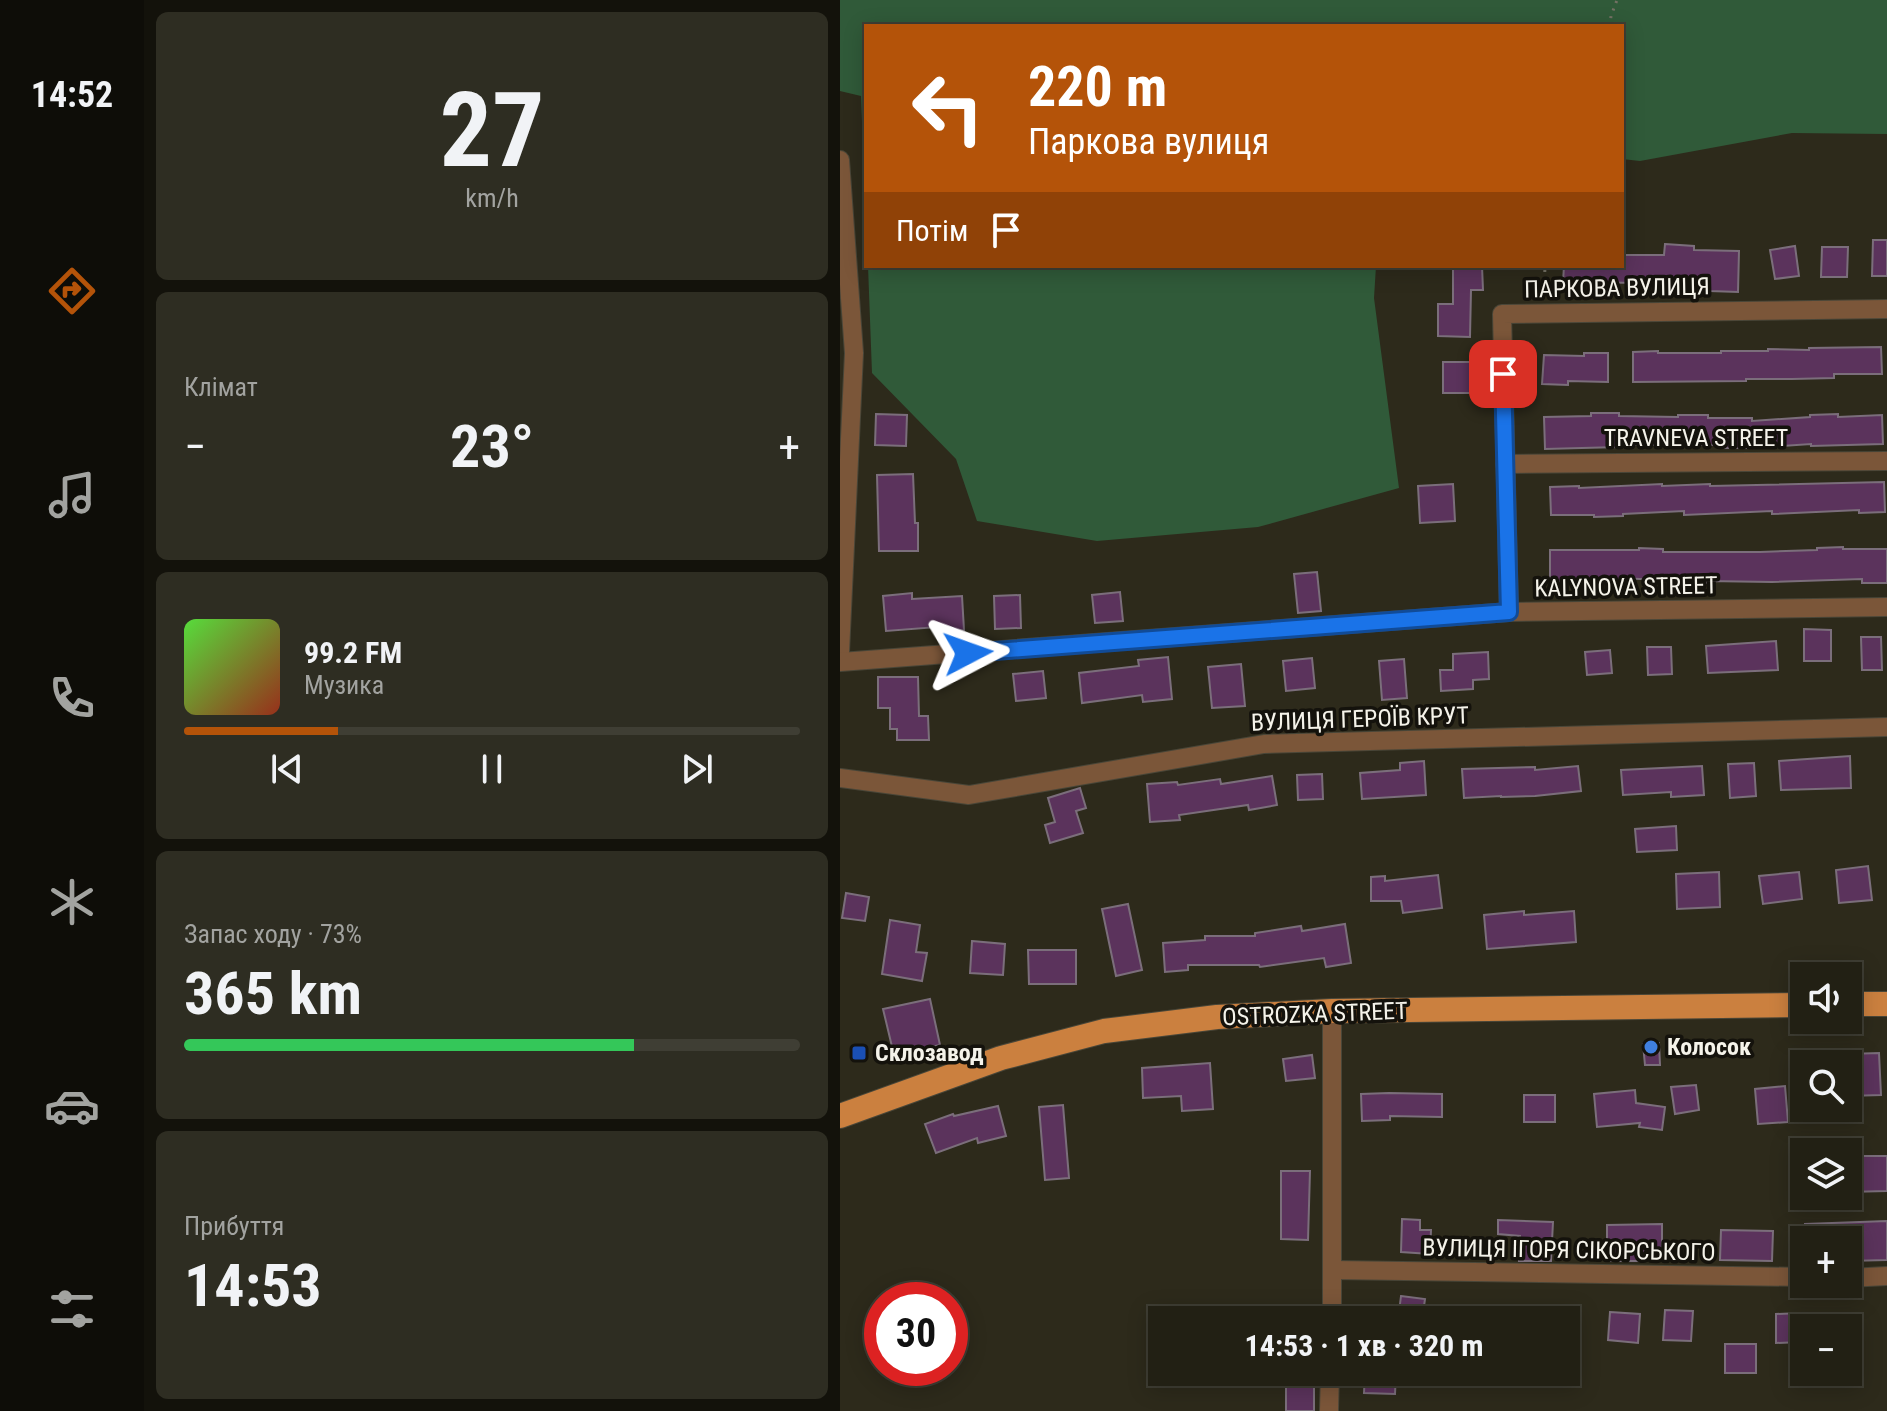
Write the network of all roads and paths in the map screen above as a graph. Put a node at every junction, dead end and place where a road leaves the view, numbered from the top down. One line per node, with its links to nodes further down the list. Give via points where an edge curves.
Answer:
1 (1617, 0): 2 (path)
2 (1610, 24)
3 (840, 160): 11 (street, via 854,353)
4 (1545, 268): 6 (path)
5 (1887, 309): 6 (street, ПАРКОВА ВУЛИЦЯ)
6 (1544, 312): 8 (street, ПАРКОВА ВУЛИЦЯ, via 1502,314)
7 (1887, 461): 8 (street, TRAVNEVA STREET)
8 (1505, 464): 10 (street, ПАРКОВА ВУЛИЦЯ)
9 (1887, 607): 10 (street, KALYNOVA STREET)
10 (1509, 612): 12 (street, KALYNOVA STREET)
11 (840, 652)
12 (840, 662)
13 (1887, 727): 14 (street, ВУЛИЦЯ ГЕРОЇВ КРУТ, via 1264,744 969,795)
14 (840, 778)
15 (1862, 1004): 16 (main road)
16 (1887, 1004)
17 (1790, 1005): 18 (main road, OSTROZKA STREET)
18 (1332, 1011): 19 (main road, OSTROZKA STREET, via 1217,1017 1104,1031 1001,1058); 20 (street)
19 (840, 1116)
20 (1333, 1270): 22 (street, ВУЛИЦЯ ІГОРЯ СІКОРСЬКОГО); 24 (street)
21 (1887, 1276): 23 (street)
22 (1790, 1277)
23 (1862, 1277)
24 (1332, 1306)
25 (1330, 1386): 26 (street)
26 (1329, 1411)

